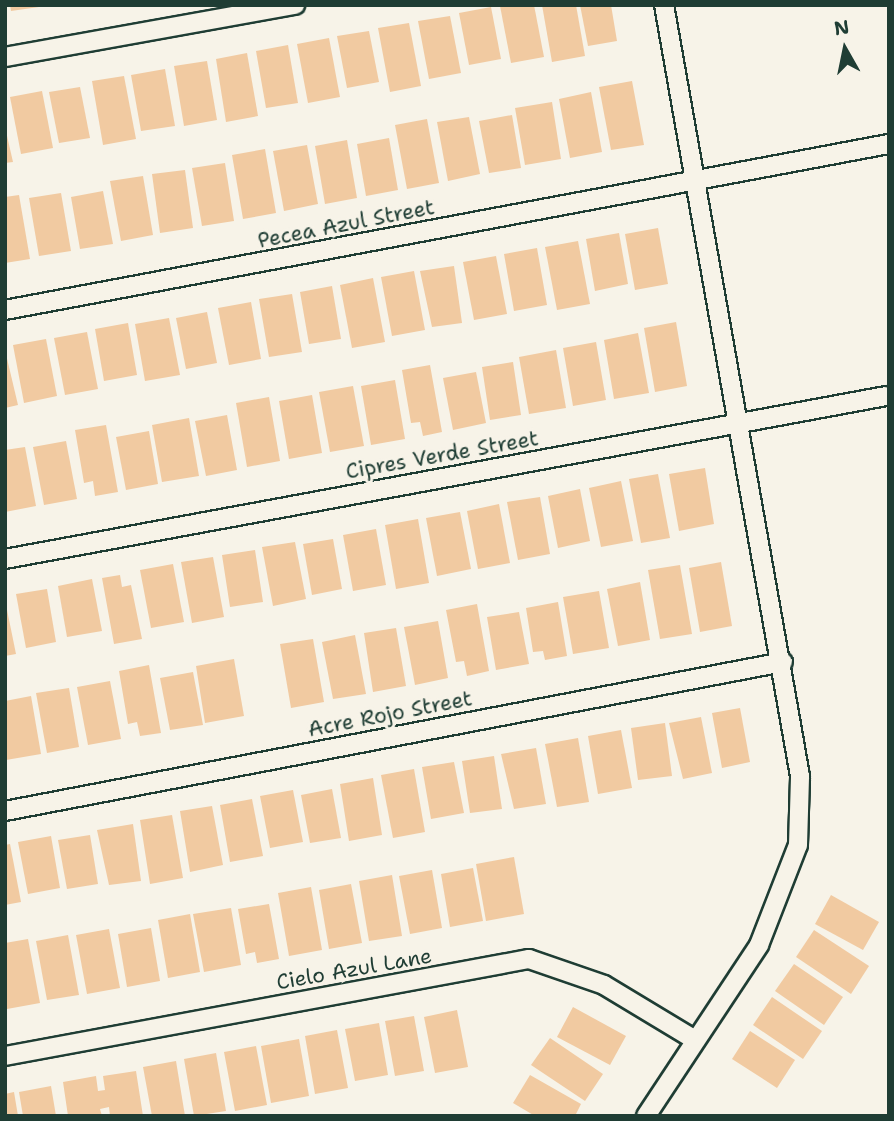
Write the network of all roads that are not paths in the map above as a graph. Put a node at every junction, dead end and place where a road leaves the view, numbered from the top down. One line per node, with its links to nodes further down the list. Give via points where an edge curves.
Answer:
1 (295, 5): 3 (street)
2 (664, 5): 5 (street)
3 (5, 57)
4 (889, 144): 5 (street, Pecea Azul Street)
5 (696, 182): 6 (street, Pecea Azul Street); 8 (street)
6 (5, 310)
7 (886, 396): 8 (street, Cipres Verde Street)
8 (740, 424): 9 (street, Cipres Verde Street); 10 (street)
9 (5, 559)
10 (783, 662): 11 (street, Acre Rojo Street); 12 (street, via 800,776 798,845 759,944)
11 (5, 811)
12 (695, 1040): 13 (street, Cielo Azul Lane, via 604,985 529,960); 14 (street)
13 (5, 1056)
14 (646, 1116)

